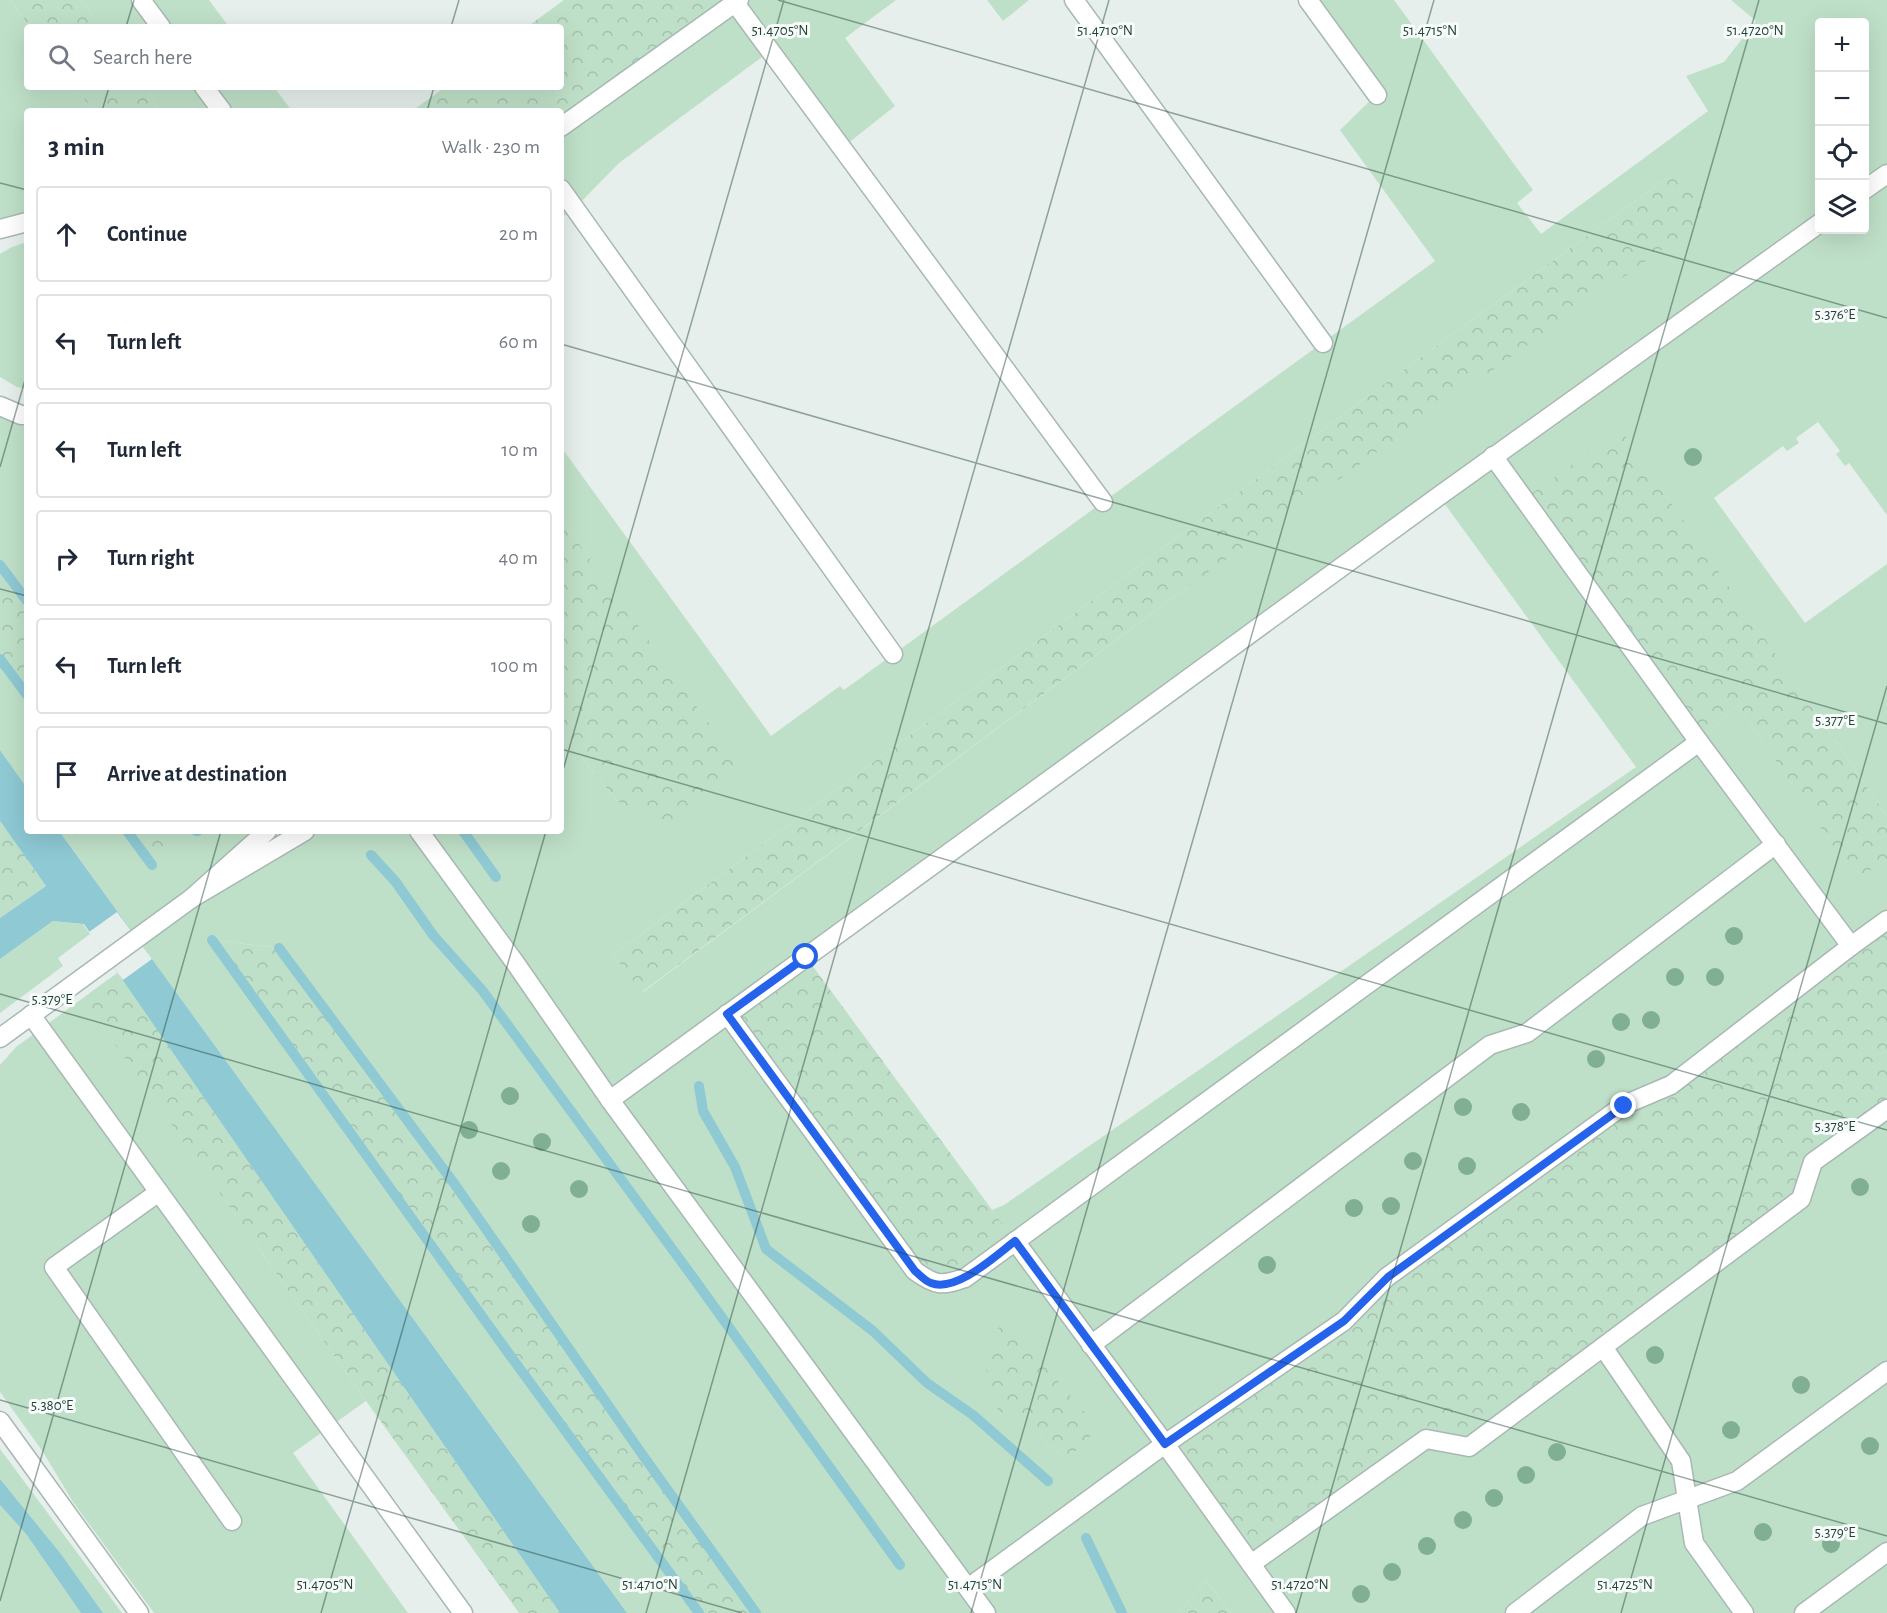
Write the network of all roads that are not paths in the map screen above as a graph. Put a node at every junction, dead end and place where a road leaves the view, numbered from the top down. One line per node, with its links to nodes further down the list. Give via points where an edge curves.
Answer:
1 (141, 0): 5 (lane)
2 (1074, 0): 16 (lane)
3 (1308, 0): 7 (lane)
4 (737, 1): 9 (lane); 20 (lane)
5 (159, 24)
6 (206, 90): 8 (lane)
7 (1377, 95)
8 (220, 108)
9 (564, 125)
10 (1887, 174): 11 (lane)
11 (1869, 187)
12 (564, 193): 21 (lane)
13 (24, 223): 15 (lane)
14 (1815, 227): 19 (lane)
15 (0, 230)
16 (1323, 343)
17 (0, 406): 18 (lane)
18 (24, 415)
19 (1493, 456): 22 (lane); 30 (lane)
20 (1103, 502)
21 (893, 654)
22 (1699, 742): 26 (lane); 36 (lane)
23 (264, 834): 27 (lane)
24 (300, 834): 27 (lane)
25 (421, 834): 33 (lane)
26 (1776, 844): 29 (lane); 37 (lane, via 1527,1033 1490,1046)
27 (192, 898): 31 (lane)
28 (1887, 920): 29 (lane)
29 (1851, 946): 41 (lane, via 1671,1085 1624,1106 1388,1277 1344,1321)
30 (727, 1014): 33 (lane); 36 (lane, via 915,1271 931,1283 945,1285 965,1278)
31 (31, 1015): 32 (lane); 35 (lane)
32 (0, 1038)
33 (610, 1100): 46 (lane)
34 (1887, 1109): 38 (lane, via 1813,1162 1801,1199)
35 (159, 1192): 43 (lane, via 54,1267); 48 (lane)
36 (1015, 1241): 37 (lane)
37 (1091, 1345): 41 (lane)
38 (1603, 1347): 42 (lane, via 1681,1461); 45 (lane, via 1469,1447 1426,1439)
39 (1887, 1371): 42 (lane, via 1737,1481)
40 (0, 1421): 47 (lane)
41 (1165, 1444): 45 (lane); 46 (lane)
42 (1686, 1500): 51 (lane, via 1642,1516); 52 (lane, via 1694,1543)
43 (232, 1521)
44 (1887, 1552): 53 (lane)
45 (1251, 1564): 50 (lane)
46 (968, 1588): 49 (lane)
47 (139, 1613)
48 (463, 1613)
49 (986, 1613)
50 (1286, 1613)
51 (1515, 1613)
52 (1744, 1613)
53 (1804, 1613)

